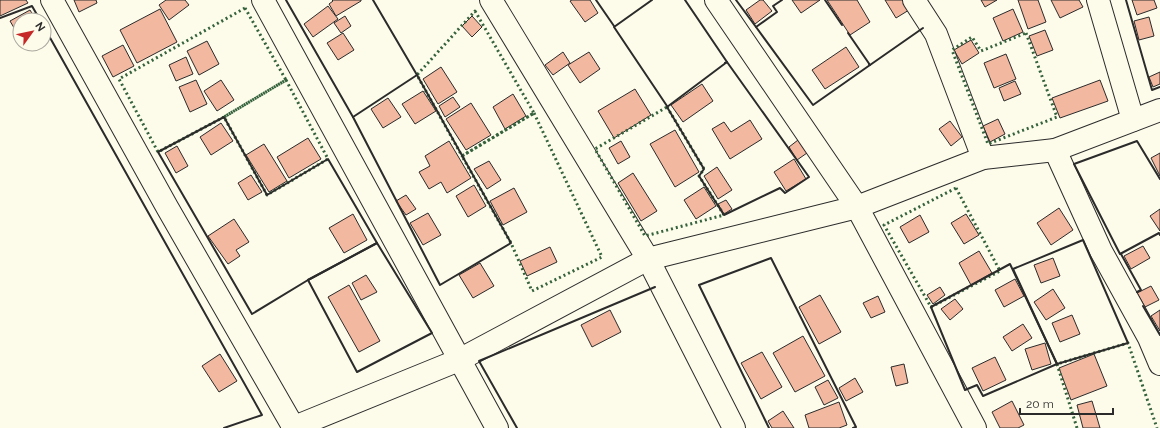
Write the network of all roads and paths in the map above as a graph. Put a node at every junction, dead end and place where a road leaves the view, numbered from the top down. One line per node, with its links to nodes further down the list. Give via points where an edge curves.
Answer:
1 (52, 0): 15 (street)
2 (263, 0): 13 (street)
3 (491, 0): 12 (street)
4 (716, 0): 11 (street)
5 (914, 0): 10 (street, via 936,34)
6 (1098, 0): 8 (street)
7 (1160, 110): 8 (street)
8 (1134, 120): 9 (street)
9 (1055, 150): 10 (street); 14 (street, via 1101,251 1149,338)
10 (983, 158): 11 (street)
11 (857, 207): 12 (street); 18 (street)
12 (648, 259): 13 (street); 17 (street)
13 (459, 360): 15 (street); 16 (street)
14 (1160, 364)
15 (293, 428)
16 (497, 428)
17 (734, 428)
18 (975, 428)

